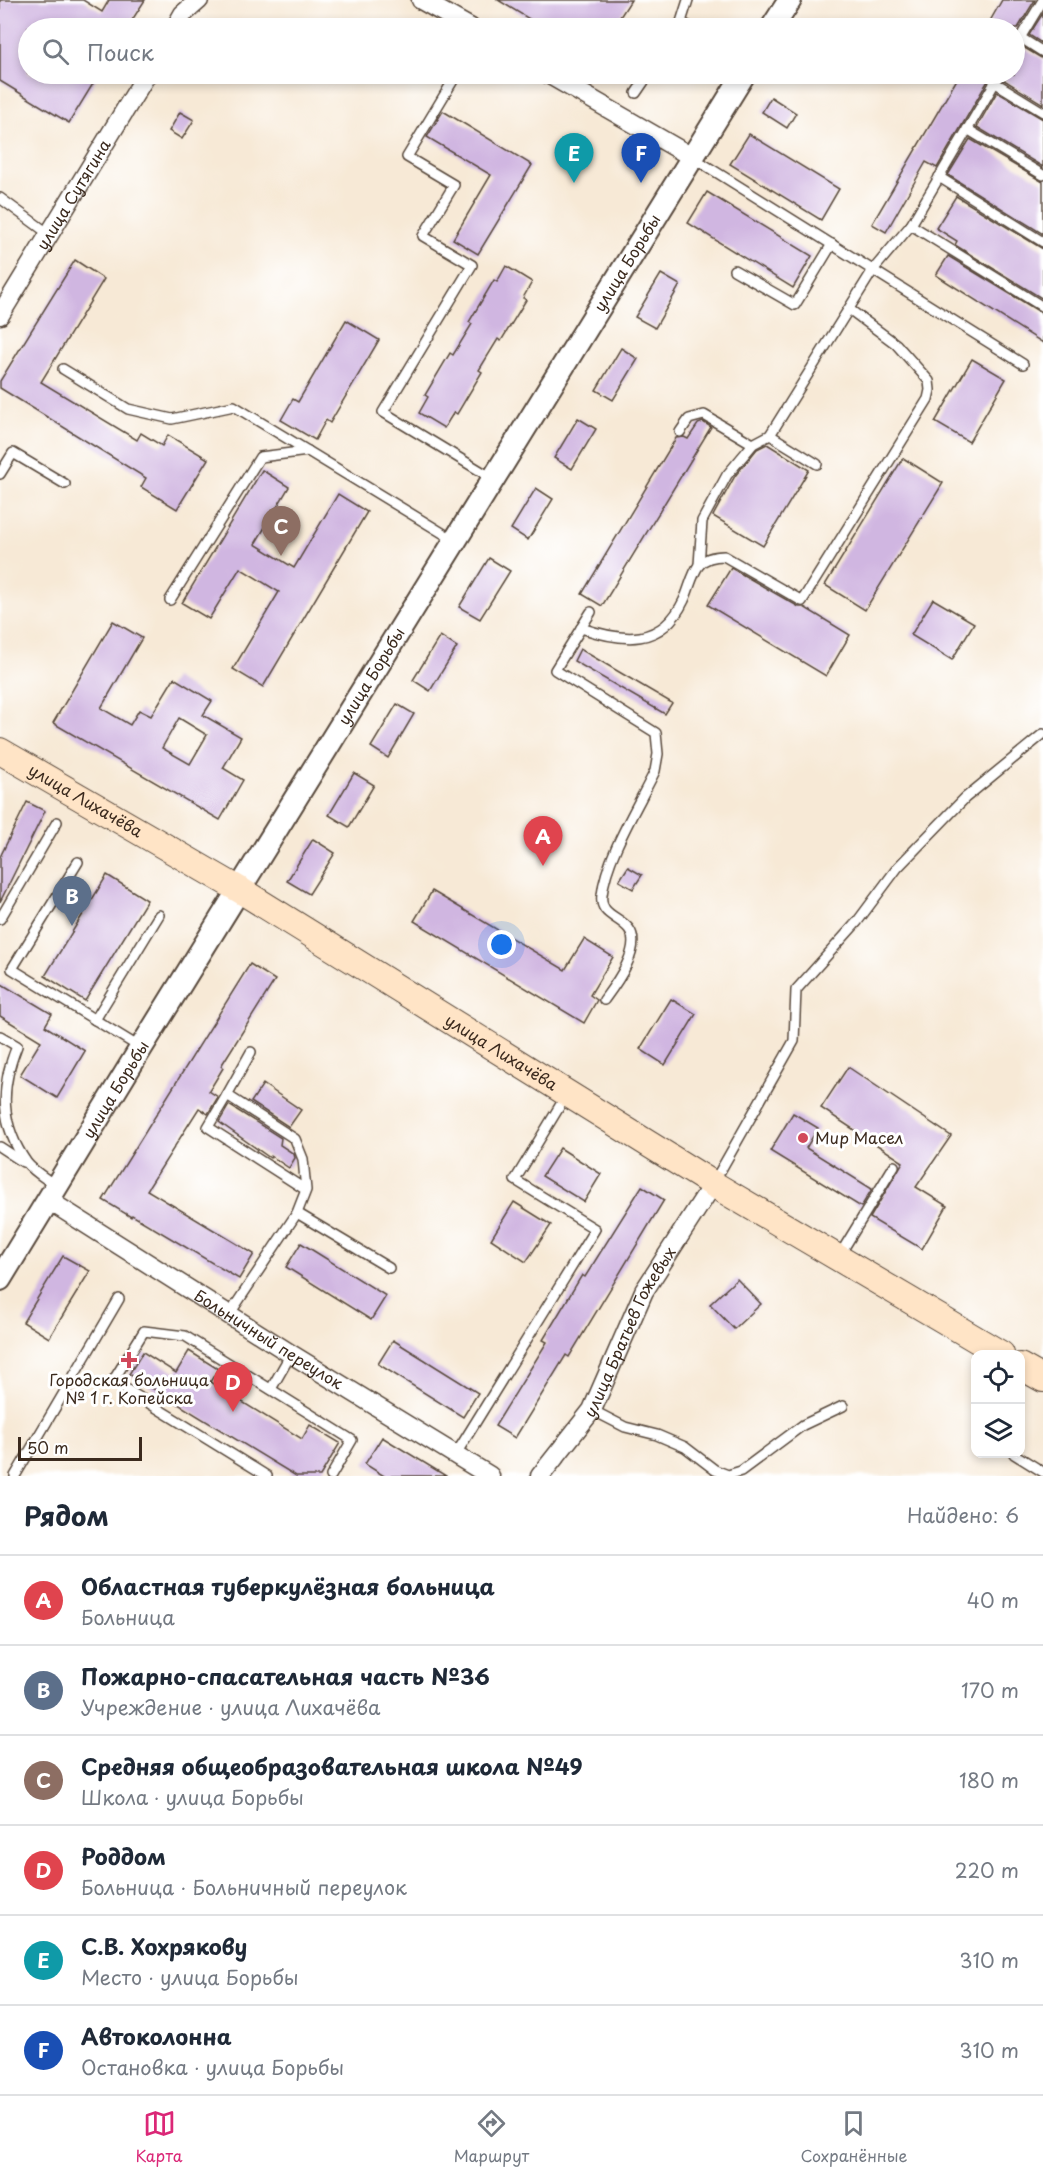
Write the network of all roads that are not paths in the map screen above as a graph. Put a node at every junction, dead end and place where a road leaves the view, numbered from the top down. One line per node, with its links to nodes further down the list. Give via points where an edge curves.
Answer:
1 (199, 0): 6 (street)
2 (422, 0): 7 (street)
3 (688, 0): 8 (lane)
4 (790, 0): 9 (street)
5 (1043, 0): 10 (lane)
6 (181, 18)
7 (454, 18)
8 (682, 18)
9 (778, 18)
10 (1025, 31)
11 (1025, 40): 12 (lane)
12 (1043, 51)
13 (141, 84): 28 (street, улица Сутягина)
14 (451, 84): 44 (lane, via 407,157 454,185 423,236 472,265 383,412)
15 (565, 84): 23 (street)
16 (642, 84): 20 (lane)
17 (738, 84): 23 (street, улица Борьбы)
18 (993, 84): 22 (lane)
19 (997, 84): 21 (lane)
20 (636, 93)
21 (1043, 112)
22 (967, 129): 24 (lane); 25 (lane)
23 (692, 157): 30 (lane); 44 (street, улица Борьбы)
24 (1043, 175)
25 (939, 177): 27 (lane); 29 (lane)
26 (0, 198): 28 (lane)
27 (911, 225): 32 (lane); 33 (lane)
28 (49, 234): 35 (street, улица Сутягина)
29 (1043, 242)
30 (831, 244): 31 (lane, via 795,305); 32 (lane)
31 (734, 270)
32 (873, 270): 34 (lane); 36 (lane)
33 (1043, 307)
34 (849, 309): 39 (lane); 47 (lane, via 896,344 928,381 928,399 802,601 724,556 715,556)
35 (0, 315)
36 (1023, 364)
37 (63, 369): 41 (lane, via 128,409 172,419 234,406)
38 (680, 432): 40 (lane, via 689,419 704,415)
39 (770, 435): 40 (lane); 42 (lane)
40 (753, 444): 47 (lane, via 727,475 702,521)
41 (308, 451): 46 (lane); 48 (lane, via 260,458)
42 (817, 464)
43 (0, 474): 45 (lane, via 13,453)
44 (492, 478): 46 (street, улица Борьбы)
45 (65, 484)
46 (454, 540): 55 (street, улица Борьбы)
47 (699, 565): 50 (lane, via 683,603 664,628 641,637 610,638)
48 (170, 600)
49 (591, 612): 50 (lane)
50 (581, 628): 58 (lane, via 555,670 656,733 658,754 655,771 606,872 603,906 629,929 632,938 625,971)
51 (1043, 734): 68 (lane, via 965,798 898,867 857,922 796,990 794,1041)
52 (0, 751): 55 (main road, улица Лихачёва)
53 (57, 822): 57 (lane)
54 (78, 862): 59 (lane, via 12,969)
55 (240, 890): 61 (street, улица Борьбы); 63 (main road, улица Лихачёва)
56 (159, 915): 59 (lane)
57 (0, 919)
58 (604, 1000)
59 (95, 1020): 61 (lane)
60 (0, 1036): 66 (lane, via 17,1046 6,1068 1,1101 9,1138)
61 (141, 1048): 70 (street, улица Борьбы)
62 (250, 1052): 64 (lane)
63 (567, 1094): 68 (main road, улица Лихачёва); 82 (lane, via 515,1180 595,1229)
64 (227, 1095): 69 (lane, via 295,1139 303,1159); 69 (lane, via 208,1127)
65 (0, 1147): 66 (lane)
66 (28, 1165): 70 (lane)
67 (894, 1166): 72 (lane)
68 (713, 1184): 72 (main road, улица Лихачёва); 81 (street, улица Братьев Гожевых, via 644,1291)
69 (306, 1190): 71 (lane)
70 (52, 1193): 74 (street, улица Борьбы); 76 (street, Больничный переулок)
71 (297, 1213): 73 (lane); 76 (lane)
72 (838, 1258): 77 (main road, улица Лихачёва)
73 (389, 1268)
74 (0, 1279)
75 (119, 1299): 85 (lane)
76 (229, 1315): 78 (street, Больничный переулок)
77 (994, 1350)
78 (291, 1354): 79 (lane); 82 (street, Больничный переулок)
79 (271, 1389): 86 (lane, via 185,1336 144,1331 113,1381); 87 (lane, via 352,1440)
80 (843, 1406): 81 (lane, via 802,1425 741,1471 728,1475 685,1447 625,1427)
81 (592, 1410): 89 (street, улица Братьев Гожевых)
82 (456, 1454): 88 (street, Больничный переулок)
83 (1020, 1458): 84 (lane)
84 (1043, 1472)
85 (15, 1476)
86 (267, 1476)
87 (331, 1476)
88 (490, 1476)
89 (540, 1476)

